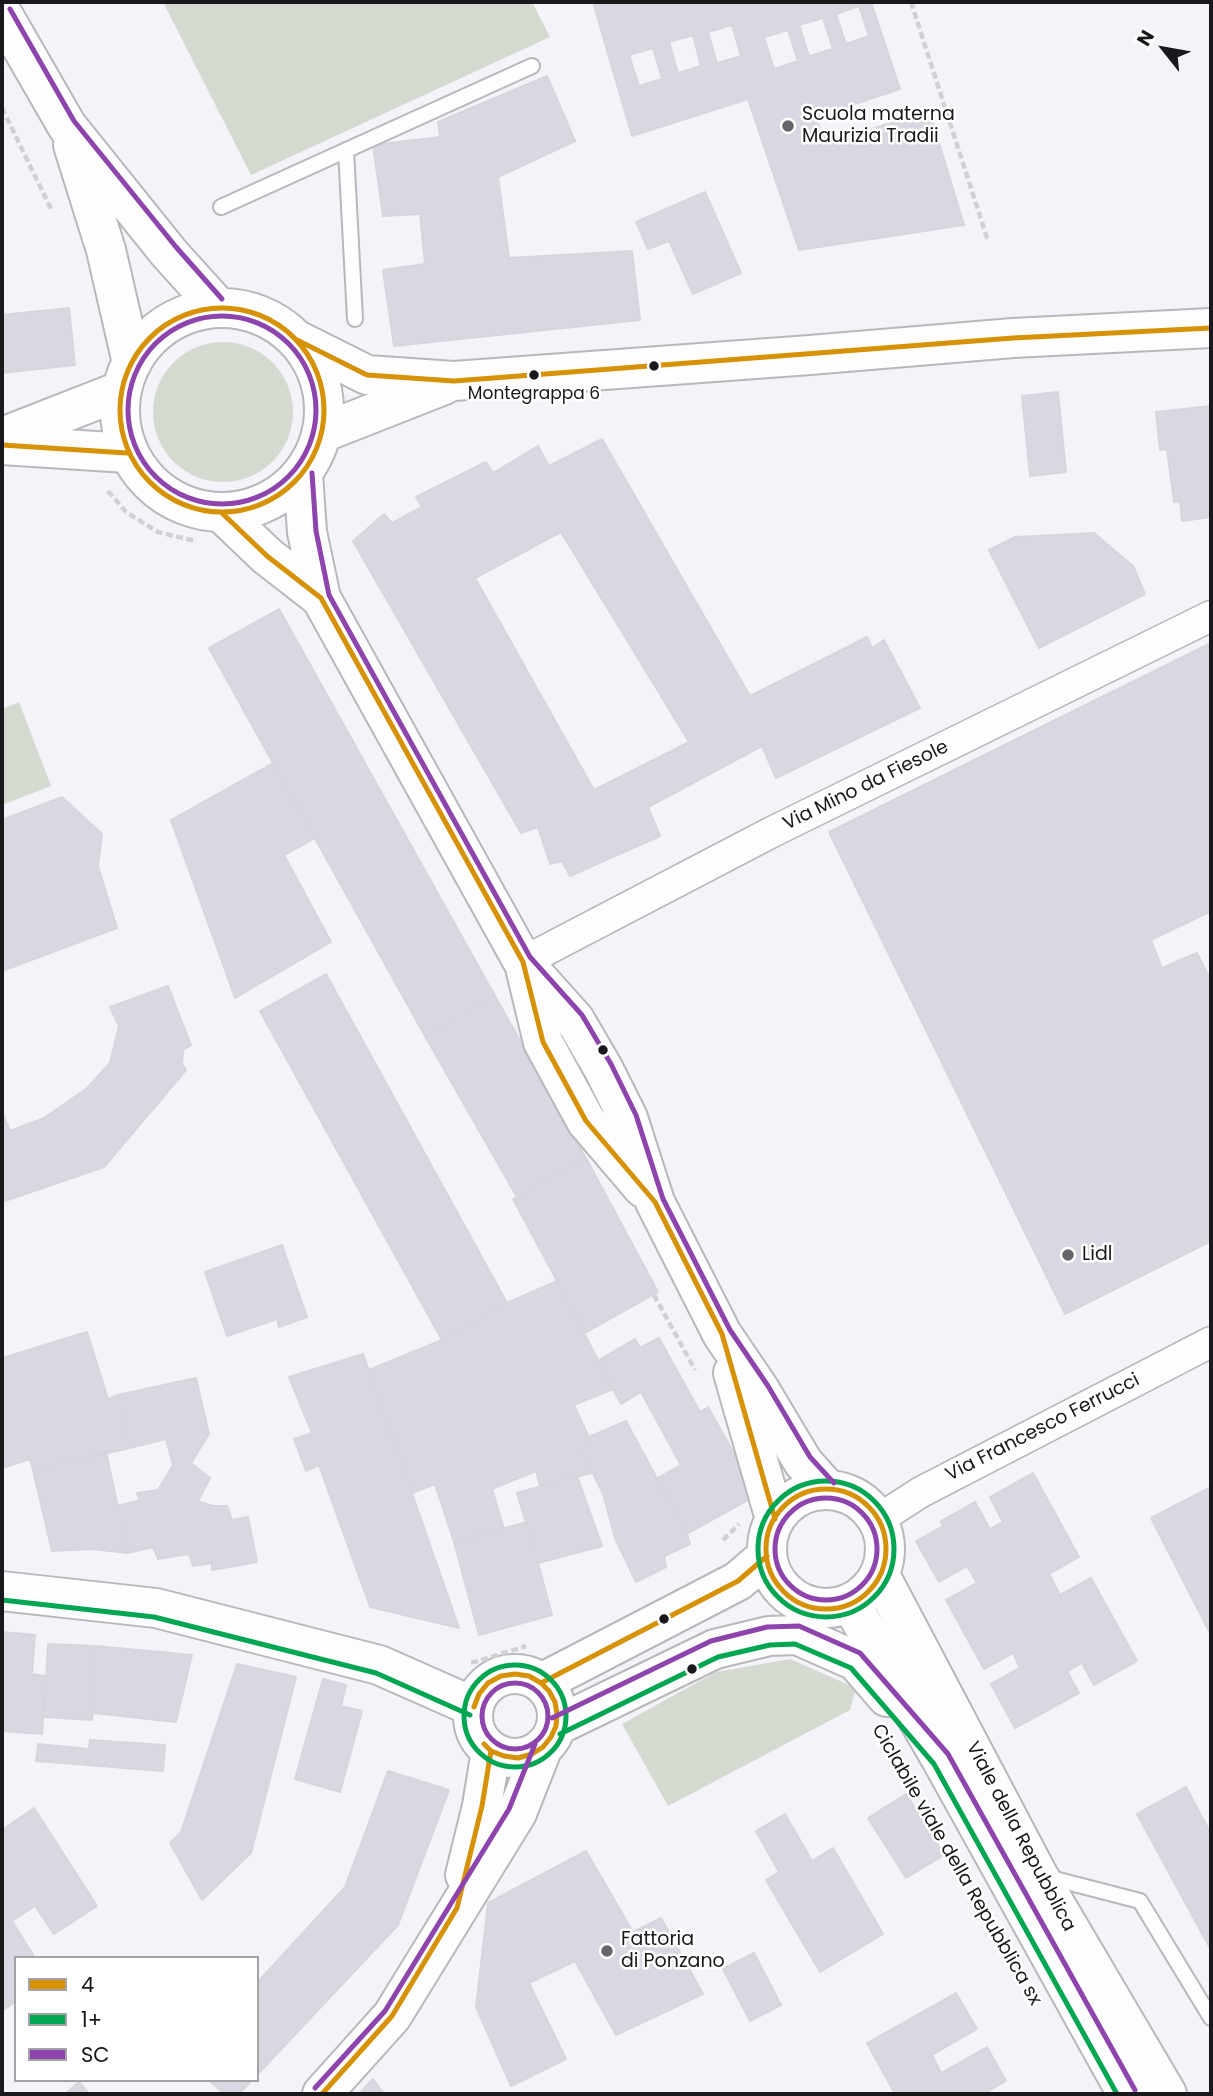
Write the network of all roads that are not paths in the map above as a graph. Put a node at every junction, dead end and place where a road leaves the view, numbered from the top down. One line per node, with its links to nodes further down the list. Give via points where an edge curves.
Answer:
1 (2, 13): 3 (main road)
2 (532, 66): 4 (lane)
3 (68, 126): 6 (main road); 10 (main road, via 106,250)
4 (346, 150): 5 (lane); 7 (lane)
5 (222, 207)
6 (216, 306): 9 (main road, via 270,318); 10 (main road, via 172,320 148,339)
7 (355, 319)
8 (1211, 328): 11 (main road, via 1013,338)
9 (297, 340): 11 (main road, via 367,375); 12 (main road, via 316,367 324,400)
10 (126, 377): 13 (main road); 15 (main road, via 119,421)
11 (454, 381): 12 (main road)
12 (322, 433): 16 (main road)
13 (2, 437)
14 (2, 445): 15 (main road)
15 (128, 453): 17 (main road, via 143,478 166,497 194,509)
16 (303, 474): 17 (main road, via 281,495); 18 (main road, via 307,532)
17 (212, 528): 18 (main road, via 267,556)
18 (321, 598): 20 (main road)
19 (1211, 616): 20 (street, Via Mino da Fiesole, via 772,832)
20 (523, 962): 21 (main road, via 543,1042 586,1121 655,1202)
21 (722, 1334): 23 (main road, via 803,1462); 25 (main road)
22 (1211, 1342): 24 (street, Via Francesco Ferrucci, via 921,1492)
23 (827, 1489): 24 (main road, via 866,1503); 25 (main road, via 797,1497)
24 (878, 1519): 27 (main road, via 886,1557)
25 (758, 1520): 26 (main road, via 768,1537)
26 (766, 1556): 29 (main road, via 782,1590 797,1601 814,1608); 30 (main road, via 738,1581)
27 (880, 1575): 29 (main road, via 868,1592); 35 (main road, Viale della Repubblica)
28 (2, 1591): 31 (main road, via 156,1608 379,1665)
29 (851, 1604): 34 (main road)
30 (541, 1683): 31 (main road, via 529,1676 501,1676 488,1683); 32 (main road, via 557,1713)
31 (474, 1707): 33 (main road, via 474,1727)
32 (550, 1736): 33 (main road, via 532,1754 518,1758); 34 (main road, via 715,1649 769,1636 797,1635 856,1661); 36 (main road, via 517,1813)
33 (491, 1751): 36 (main road)
34 (941, 1759): 39 (main road, Viale della Repubblica)
35 (1038, 1875): 37 (lane, via 1140,1901); 40 (main road, Viale della Repubblica)
36 (457, 1908): 38 (main road, via 392,2017)
37 (1211, 2018)
38 (322, 2094)
39 (1127, 2094)
40 (1167, 2094)

